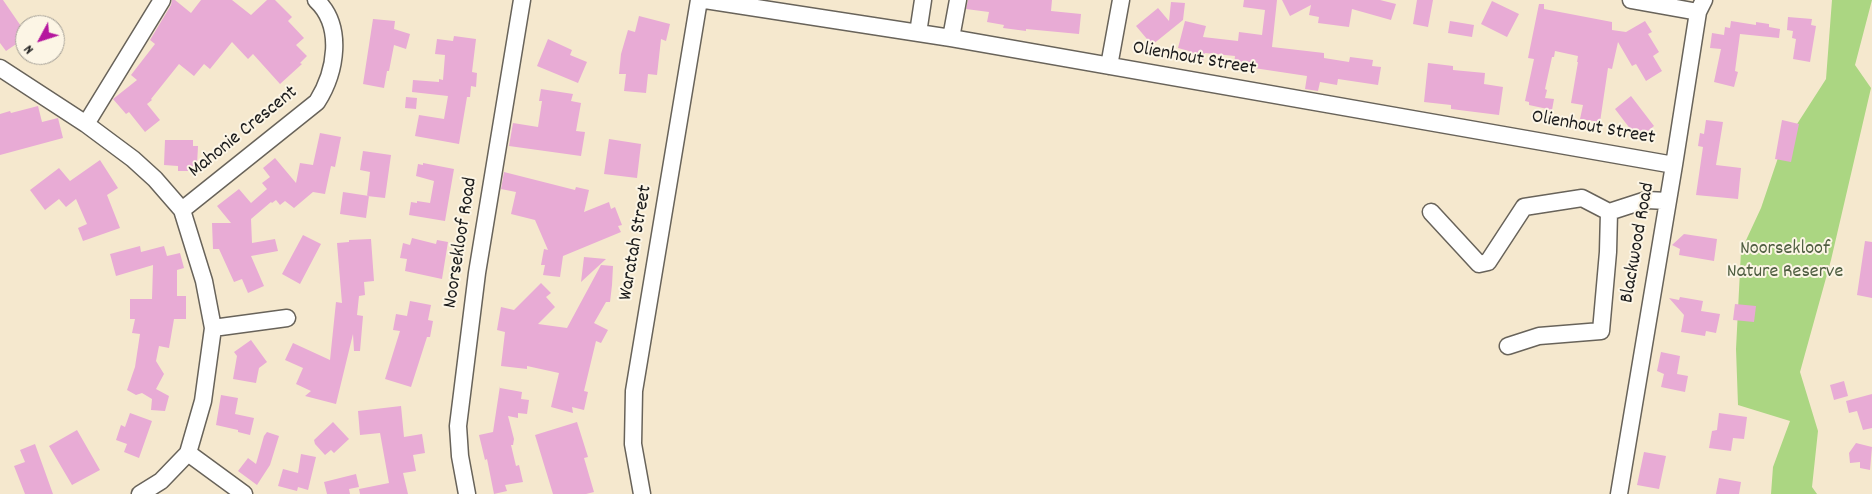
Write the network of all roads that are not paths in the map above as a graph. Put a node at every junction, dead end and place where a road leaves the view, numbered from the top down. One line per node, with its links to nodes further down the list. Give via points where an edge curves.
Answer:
1 (162, 0): 16 (street)
2 (316, 0): 19 (street, Mahonie Crescent, via 328,15 334,39 329,78 317,102)
3 (522, 0): 28 (street, Noorsekloof Road, via 477,273 458,426)
4 (699, 0): 29 (street, Waratah Street, via 634,391 633,444)
5 (706, 0): 10 (street, Olienhout Street)
6 (923, 0): 12 (street)
7 (958, 0): 13 (street)
8 (1121, 0): 14 (street)
9 (1631, 0): 11 (street)
10 (786, 6): 12 (street, Olienhout Street)
11 (1701, 6): 17 (street, Blackwood Road)
12 (918, 33): 13 (street, Olienhout Street)
13 (952, 38): 14 (street, Olienhout Street)
14 (1109, 66): 17 (street, Olienhout Street)
15 (0, 68): 16 (street)
16 (86, 124): 19 (street, via 133,159)
17 (1674, 165): 18 (street, Blackwood Road)
18 (1668, 200): 21 (street, via 1646,200); 30 (street, Blackwood Road)
19 (182, 210): 23 (street, via 204,281)
20 (1431, 212): 21 (street, via 1478,264 1488,262 1524,207 1582,198)
21 (1609, 212): 24 (street, via 1601,331 1539,336)
22 (287, 318): 23 (street)
23 (213, 328): 25 (street, via 203,401)
24 (1508, 346)
25 (188, 453): 26 (street, via 161,481); 27 (street)
26 (140, 494)
27 (244, 494)
28 (467, 494)
29 (642, 494)
30 (1618, 494)

